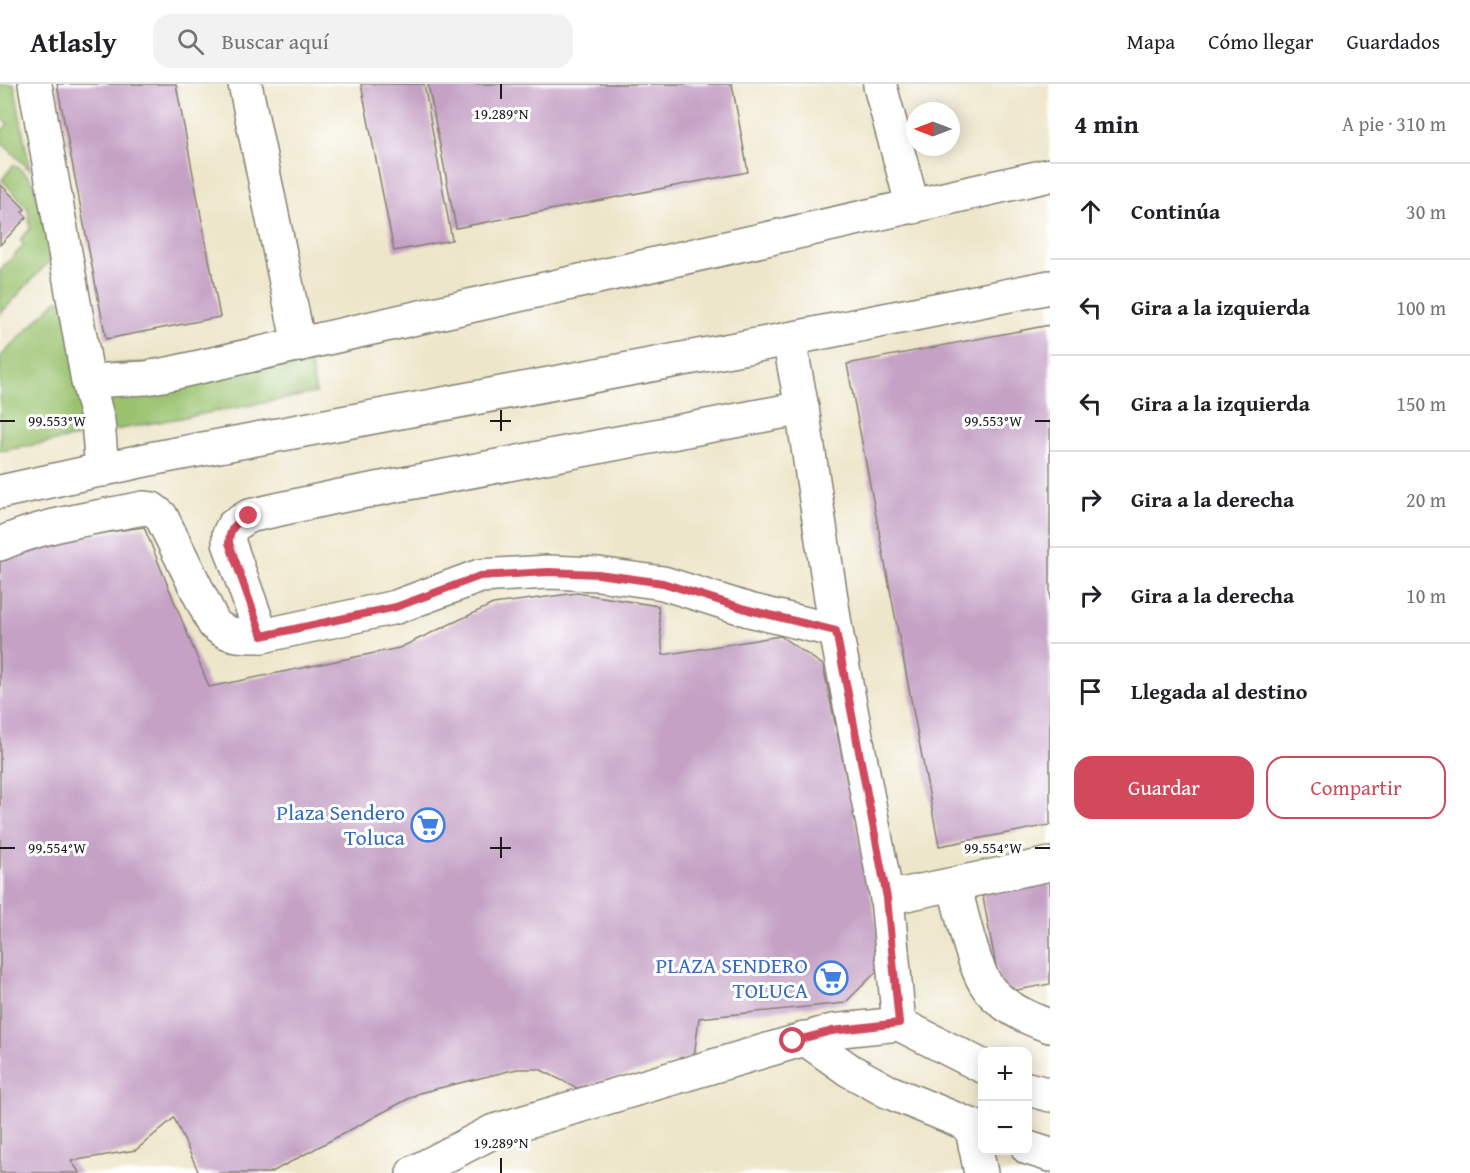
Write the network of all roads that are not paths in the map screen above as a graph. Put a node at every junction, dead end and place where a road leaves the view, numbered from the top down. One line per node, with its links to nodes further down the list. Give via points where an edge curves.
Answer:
1 (35, 84): 9 (lane)
2 (245, 84): 8 (lane)
3 (880, 86): 5 (lane)
4 (1050, 175): 5 (lane)
5 (913, 207): 8 (lane)
6 (1050, 287): 7 (lane)
7 (789, 339): 10 (lane); 11 (lane)
8 (299, 345): 9 (lane, via 146,378)
9 (88, 381): 11 (lane, via 98,420)
10 (802, 408): 14 (lane); 15 (lane, via 249,516 233,526 229,543)
11 (102, 470): 12 (lane)
12 (0, 492)
13 (0, 544): 15 (lane, via 52,527 152,509 161,516 214,624 230,634)
14 (836, 631): 15 (lane, via 749,610 663,583 548,572 480,576 396,607); 18 (lane)
15 (262, 636)
16 (1050, 864): 17 (lane)
17 (954, 885): 18 (lane); 20 (lane, via 985,984 1003,1003)
18 (887, 898): 19 (lane)
19 (899, 1023): 21 (lane); 22 (lane)
20 (1050, 1026)
21 (804, 1038): 25 (lane, via 887,1091); 28 (lane, via 494,1131)
22 (978, 1064)
23 (1032, 1090): 24 (lane)
24 (1050, 1095)
25 (977, 1128): 29 (lane)
26 (1032, 1149): 27 (lane)
27 (1050, 1155)
28 (413, 1173)
29 (981, 1173)

